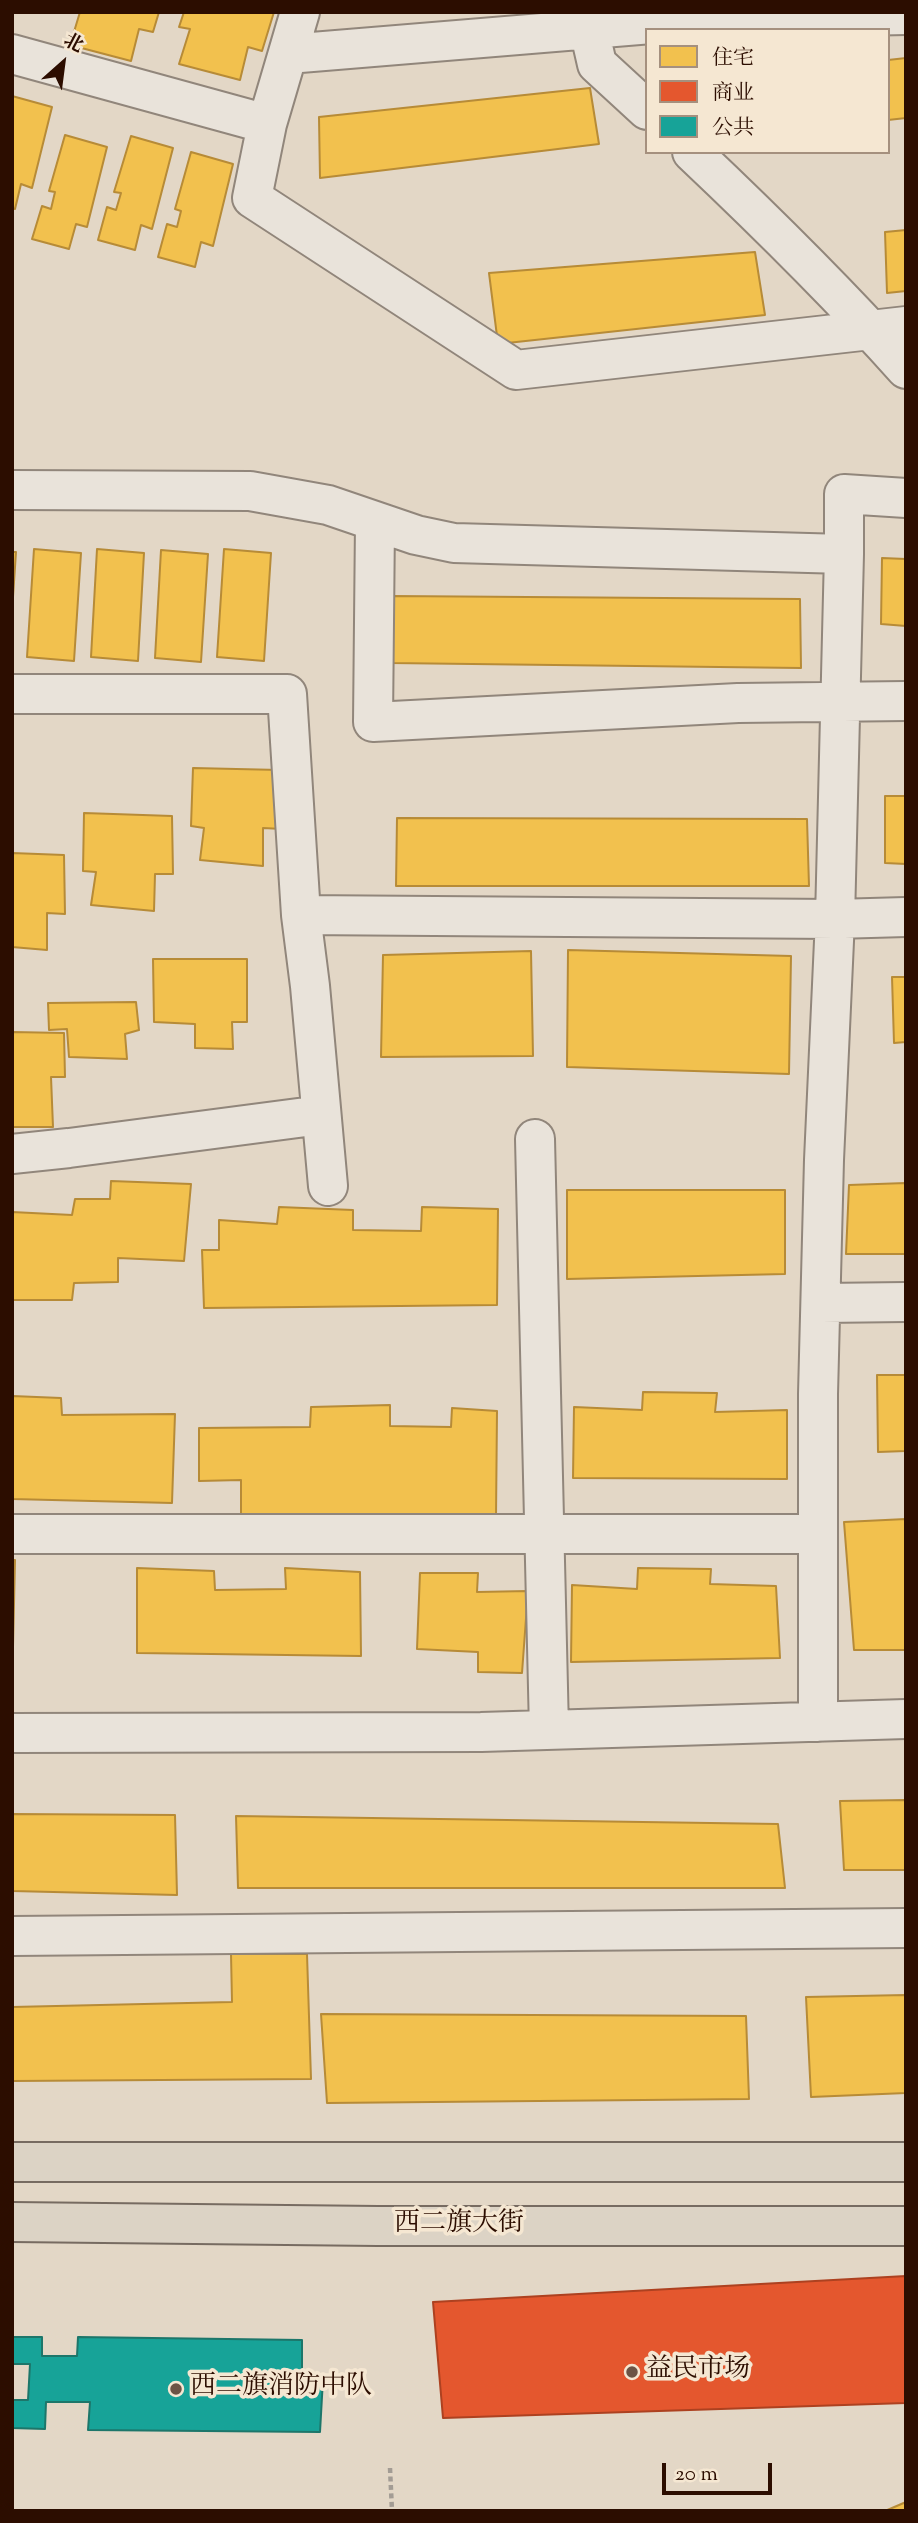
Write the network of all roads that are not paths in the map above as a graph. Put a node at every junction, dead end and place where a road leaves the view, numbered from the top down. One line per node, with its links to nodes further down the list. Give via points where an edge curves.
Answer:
1 (300, 12): 6 (street)
2 (906, 15): 3 (street)
3 (711, 16): 4 (street)
4 (589, 30): 6 (street); 7 (street, via 597,64)
5 (12, 54): 8 (street)
6 (288, 54): 8 (street)
7 (645, 108)
8 (267, 124): 10 (street, via 252,198 516,370)
9 (694, 154): 10 (street, via 766,223)
10 (889, 328): 11 (street)
11 (906, 369)
12 (12, 491): 14 (street, via 250,491 328,505)
13 (906, 498): 15 (street, via 844,494)
14 (375, 522): 15 (street, via 454,543); 18 (street, via 373,722)
15 (844, 554): 18 (street)
16 (12, 694): 19 (street, via 287,694)
17 (906, 701): 18 (street)
18 (839, 702): 21 (street)
19 (301, 915): 21 (street); 22 (street)
20 (906, 917): 21 (street)
21 (835, 919): 26 (street)
22 (321, 1115): 24 (street); 25 (street)
23 (535, 1139): 29 (street)
24 (12, 1154)
25 (328, 1186)
26 (822, 1303): 27 (street); 30 (street)
27 (906, 1303)
28 (12, 1534): 29 (street)
29 (546, 1534): 30 (street); 33 (street)
30 (818, 1534): 32 (street)
31 (906, 1719): 32 (street)
32 (818, 1722): 33 (street)
33 (549, 1730): 34 (street)
34 (12, 1733)
35 (906, 1928): 36 (street)
36 (12, 1936)
37 (12, 2162): 38 (main road)
38 (906, 2162)
39 (12, 2222): 40 (main road, 西二旗大街)
40 (906, 2226)

